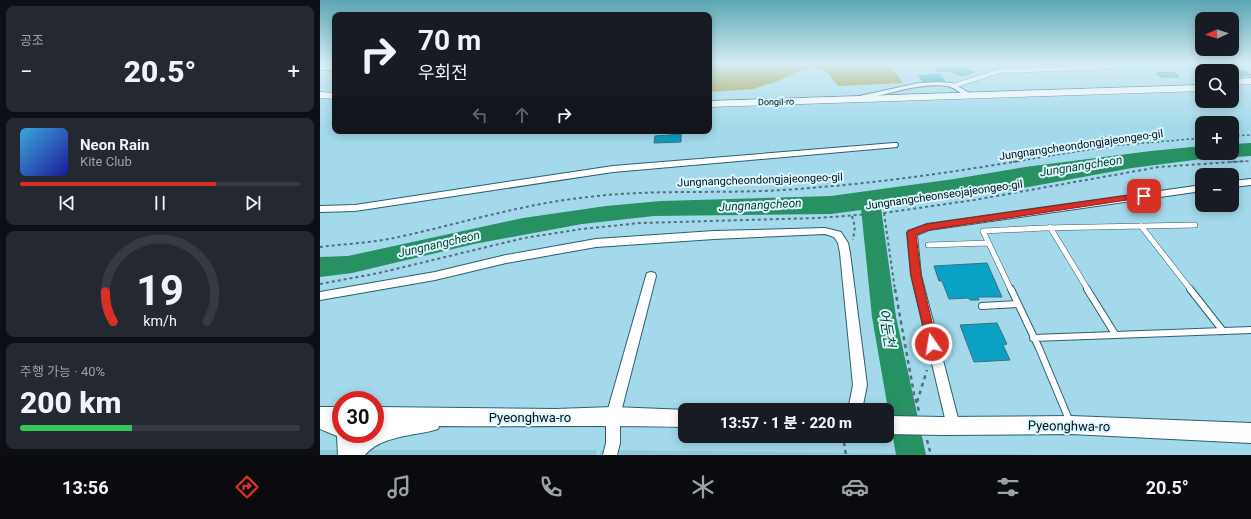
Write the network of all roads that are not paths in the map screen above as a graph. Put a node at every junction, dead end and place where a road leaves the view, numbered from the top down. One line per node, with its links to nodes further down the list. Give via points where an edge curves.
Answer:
1 (918, 85): 9 (street)
2 (953, 86): 7 (street)
3 (1251, 87): 5 (street)
4 (1195, 88): 7 (street, Dongil-ro)
5 (1239, 88)
6 (320, 95): 8 (street)
7 (969, 95): 9 (street, Dongil-ro)
8 (332, 96)
9 (858, 99): 10 (street, Dongil-ro)
10 (712, 104)
11 (894, 145): 15 (street, via 613,169 369,206)
12 (1251, 182): 13 (street)
13 (1239, 184)
14 (1195, 189): 39 (street, via 927,227 912,233 916,275 932,344)
15 (320, 209)
16 (1195, 225): 17 (lane)
17 (1141, 226): 18 (lane); 26 (lane)
18 (1050, 227): 19 (lane, via 983,231); 27 (lane)
19 (988, 243): 20 (lane); 23 (lane)
20 (928, 245)
21 (651, 276): 32 (street)
22 (320, 296): 29 (street, via 616,240 825,231 837,234 843,243 845,253 860,385)
23 (1018, 304): 24 (lane); 28 (lane)
24 (982, 306)
25 (1251, 330): 26 (lane)
26 (1223, 331): 27 (lane)
27 (1115, 334): 28 (lane)
28 (1034, 338): 38 (lane)
29 (856, 403)
30 (384, 416): 31 (main road, Pyeonghwa-ro)
31 (458, 416): 32 (main road, Pyeonghwa-ro); 40 (main road)
32 (614, 416): 35 (main road, Pyeonghwa-ro); 46 (street)
33 (332, 417): 34 (main road)
34 (320, 418): 36 (main road)
35 (678, 418)
36 (332, 424)
37 (894, 425): 39 (main road, Pyeonghwa-ro, bridge)
38 (1071, 425): 39 (main road, Pyeonghwa-ro); 41 (main road, Pyeonghwa-ro)
39 (940, 428)
40 (384, 432)
41 (1251, 433)
42 (347, 443): 44 (main road)
43 (362, 443): 45 (main road)
44 (348, 455)
45 (352, 455)
46 (610, 455)

